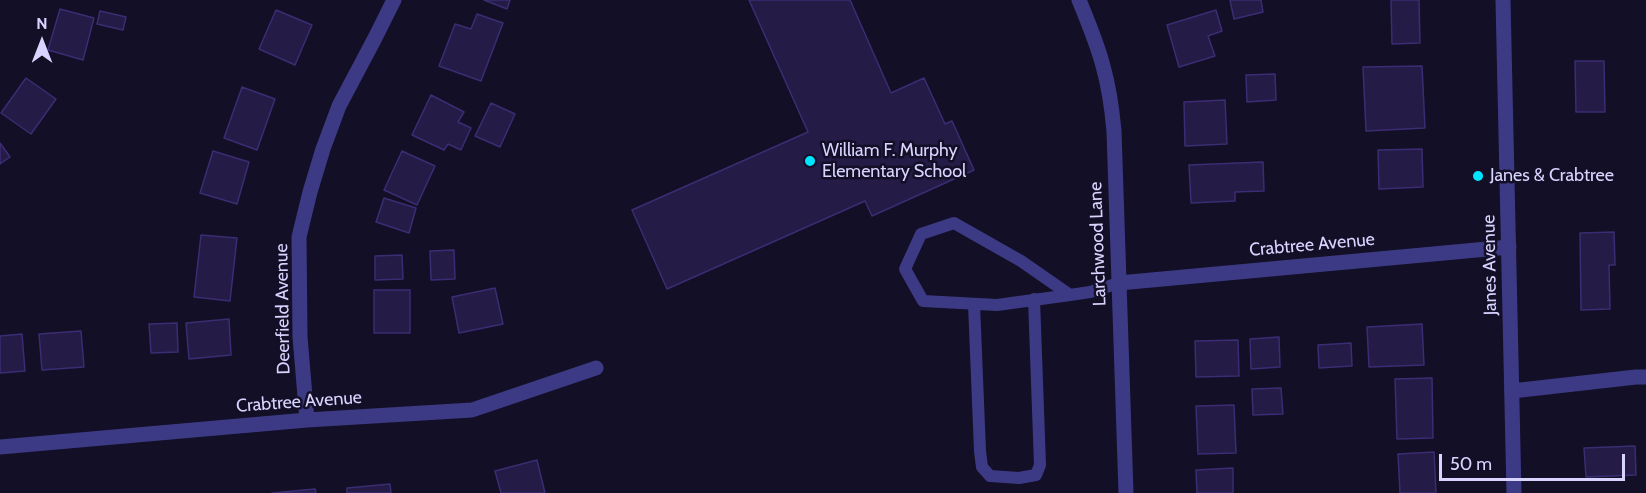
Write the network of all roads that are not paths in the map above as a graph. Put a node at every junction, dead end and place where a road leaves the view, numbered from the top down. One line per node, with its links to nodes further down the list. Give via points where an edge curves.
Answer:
1 (394, 0): 12 (street, Deerfield Avenue, via 339,106 299,237 300,337)
2 (1079, 0): 5 (street, Larchwood Lane, via 1093,33 1110,100)
3 (1503, 0): 4 (street, Janes Avenue)
4 (1509, 247): 5 (street, Crabtree Avenue); 11 (street, Janes Avenue)
5 (1119, 283): 6 (lane); 14 (street, Larchwood Lane)
6 (1070, 295): 7 (lane); 8 (lane, via 1021,261 954,223 921,234 905,269 923,301)
7 (1034, 299): 8 (lane); 8 (lane, via 1040,465 1035,475 1019,478 990,476 982,467)
8 (974, 304)
9 (596, 368): 12 (street, Crabtree Avenue, via 472,410)
10 (1646, 377): 11 (street)
11 (1512, 391): 15 (street, Janes Avenue)
12 (307, 420): 13 (street, Crabtree Avenue)
13 (0, 447)
14 (1126, 493)
15 (1514, 493)

